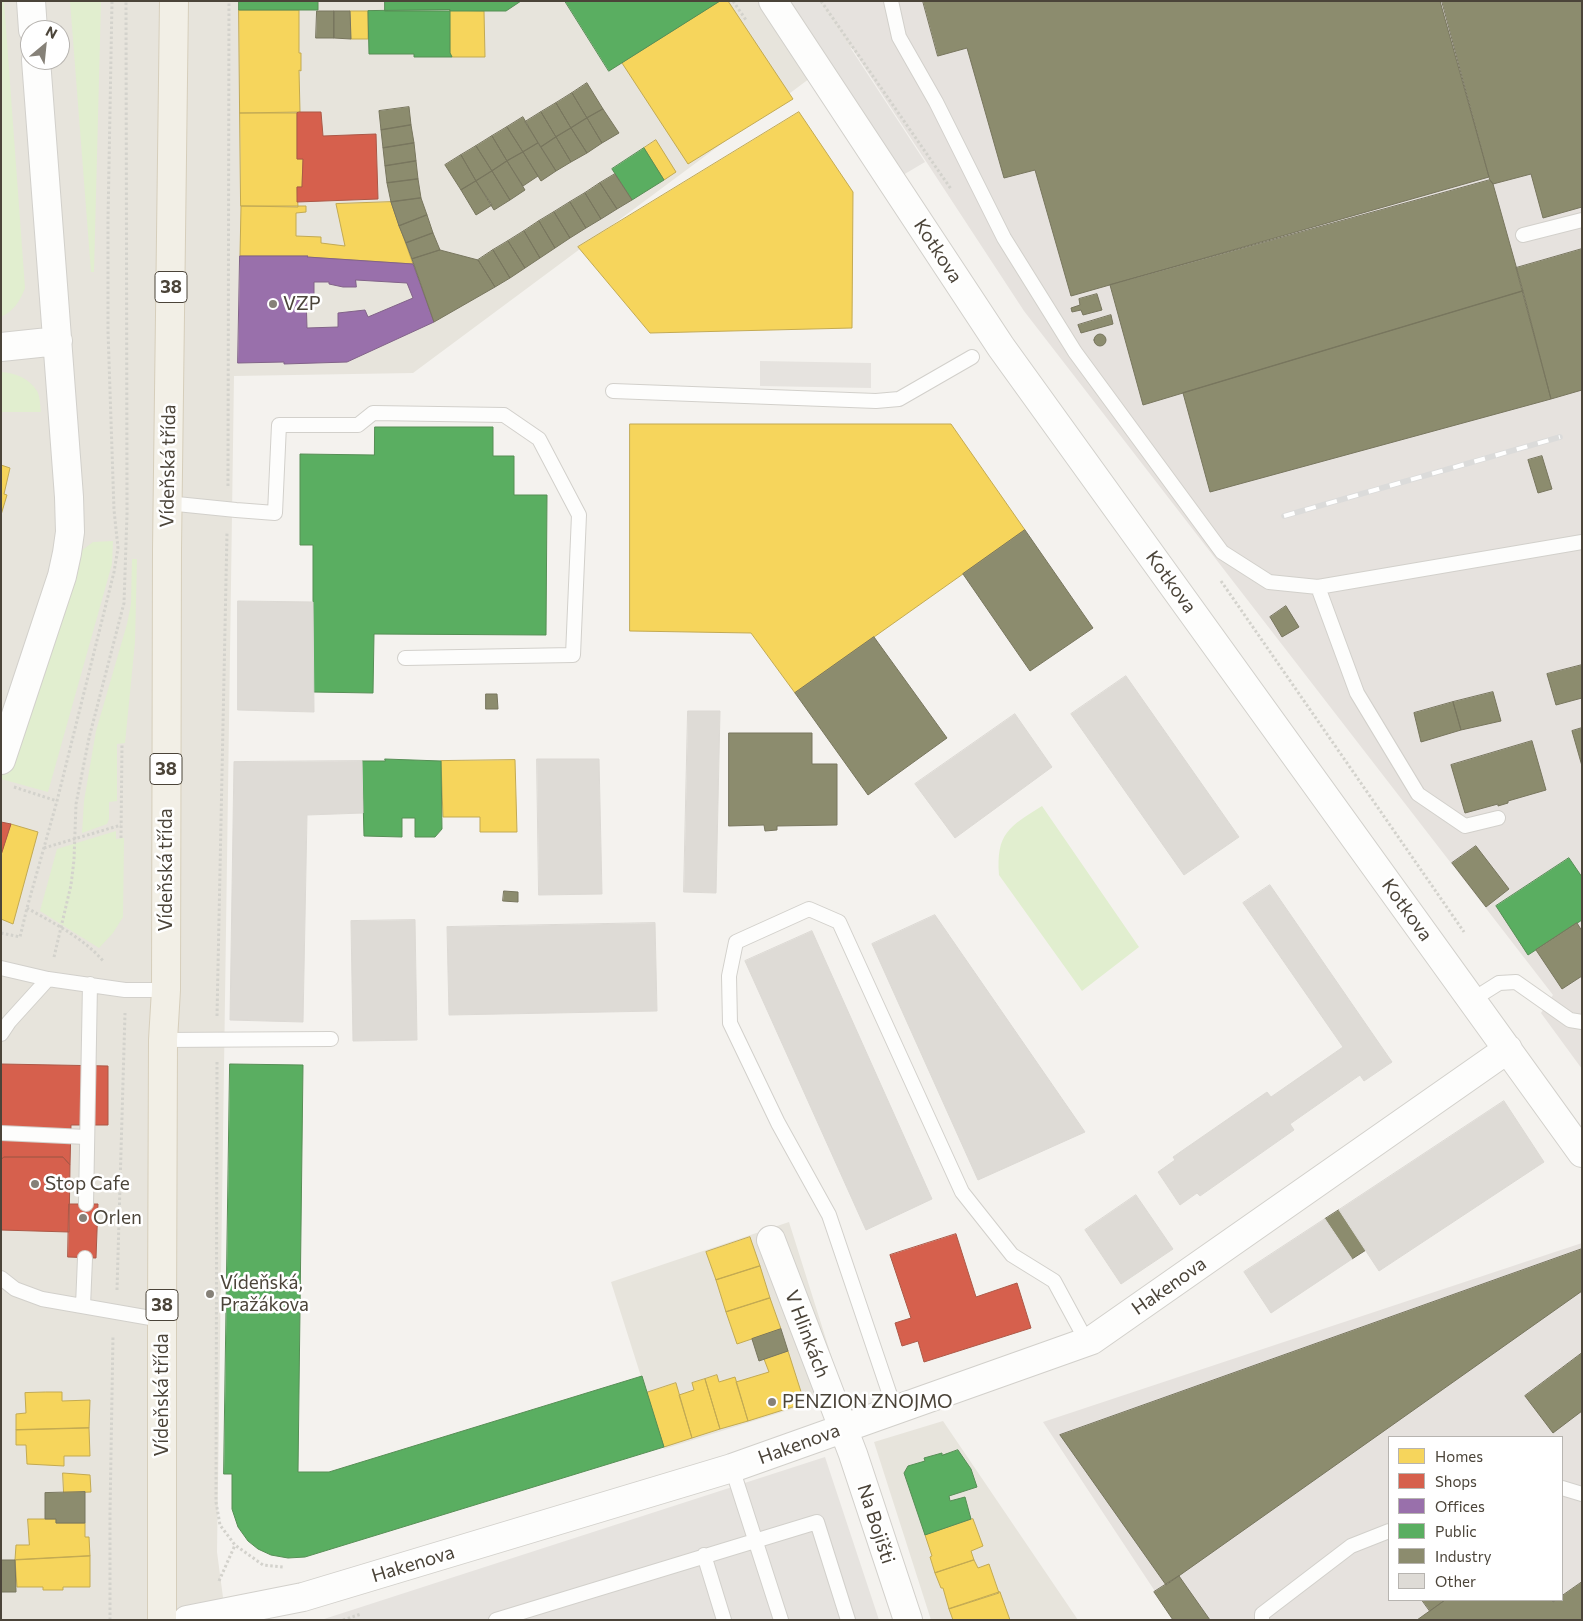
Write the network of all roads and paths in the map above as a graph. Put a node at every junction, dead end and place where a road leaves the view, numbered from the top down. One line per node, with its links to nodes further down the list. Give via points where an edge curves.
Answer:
1 (31, 1): 8 (street)
2 (112, 1): 19 (path, via 108,331)
3 (126, 1): 20 (path)
4 (174, 1): 16 (main road, Vídeňská třída / 38)
5 (229, 1): 17 (path)
6 (773, 1): 40 (street, Kotkova, via 1001,347)
7 (891, 1): 21 (lane, via 899,37 936,102 1004,238 1075,352 1222,552 1269,582)
8 (32, 20)
9 (37, 70): 12 (street)
10 (1582, 220): 11 (lane)
11 (1523, 235)
12 (58, 341): 13 (street); 24 (street, via 70,532 62,576)
13 (1, 347)
14 (972, 356): 15 (lane, via 899,398 866,400)
15 (613, 391)
16 (167, 503): 17 (lane); 39 (main road, Vídeňská třída / 38)
17 (227, 509): 22 (lane, via 274,513 279,425 358,425 373,413 504,415 539,438 579,515 573,655); 45 (path)
18 (1582, 542): 21 (lane)
19 (118, 548): 20 (path); 26 (path)
20 (126, 548): 30 (path, via 124,603 89,738 76,804)
21 (1318, 587): 27 (lane, via 1356,693 1418,794 1465,826)
22 (405, 658)
23 (122, 743): 28 (path)
24 (1, 760)
25 (10, 786): 26 (path)
26 (57, 801): 31 (path)
27 (1498, 818)
28 (121, 825): 29 (path); 30 (path)
29 (121, 838)
30 (74, 839): 31 (path); 33 (path, via 72,878)
31 (43, 848): 32 (path)
32 (27, 908): 33 (path); 34 (path, via 20,936)
33 (61, 928): 36 (path); 38 (path, via 95,952)
34 (1, 933)
35 (1, 968): 36 (lane)
36 (48, 978): 37 (lane); 42 (lane)
37 (90, 984): 38 (lane); 48 (lane)
38 (125, 990): 39 (lane); 55 (path)
39 (166, 990): 44 (main road, Vídeňská třída / 38)
40 (1472, 1000): 41 (lane, via 1499,983 1516,982 1570,1020); 46 (street, Kotkova)
41 (1582, 1022)
42 (1, 1034)
43 (331, 1039): 45 (lane)
44 (163, 1040): 45 (lane); 56 (main road, Vídeňská třída / 38)
45 (218, 1040): 66 (path, via 216,1502 220,1525 234,1545 264,1565 296,1567)
46 (1508, 1049): 49 (street, Kotkova); 57 (street, Hakenova)
47 (1, 1133): 48 (lane)
48 (86, 1136): 50 (lane)
49 (1582, 1153)
50 (86, 1204)
51 (771, 1240): 59 (street, V Hlinkách)
52 (85, 1258): 54 (lane)
53 (1, 1278): 54 (lane, via 26,1294)
54 (83, 1306): 55 (lane)
55 (117, 1312): 56 (lane); 67 (path, via 112,1339)
56 (162, 1320): 68 (main road, Vídeňská třída / 38)
57 (1087, 1342): 58 (street, Hakenova); 58 (lane, via 1054,1281 1012,1255 962,1192 839,922 809,909 736,942 729,976 730,1023 778,1123 829,1215)
58 (895, 1410): 59 (street, Hakenova)
59 (843, 1428): 60 (street, Hakenova); 74 (street, Na Bojišti)
60 (732, 1468): 64 (lane); 66 (street, Hakenova)
61 (1563, 1488): 62 (lane)
62 (1582, 1494)
63 (1388, 1531): 75 (lane, via 1351,1546 1262,1614)
64 (755, 1540): 65 (lane); 72 (lane); 73 (lane, via 817,1522)
65 (704, 1555): 70 (lane); 71 (lane)
66 (304, 1597): 69 (street, Hakenova)
67 (110, 1620)
68 (162, 1620)
69 (187, 1620)
70 (496, 1620)
71 (724, 1620)
72 (781, 1620)
73 (848, 1620)
74 (908, 1620)
75 (1262, 1620)

